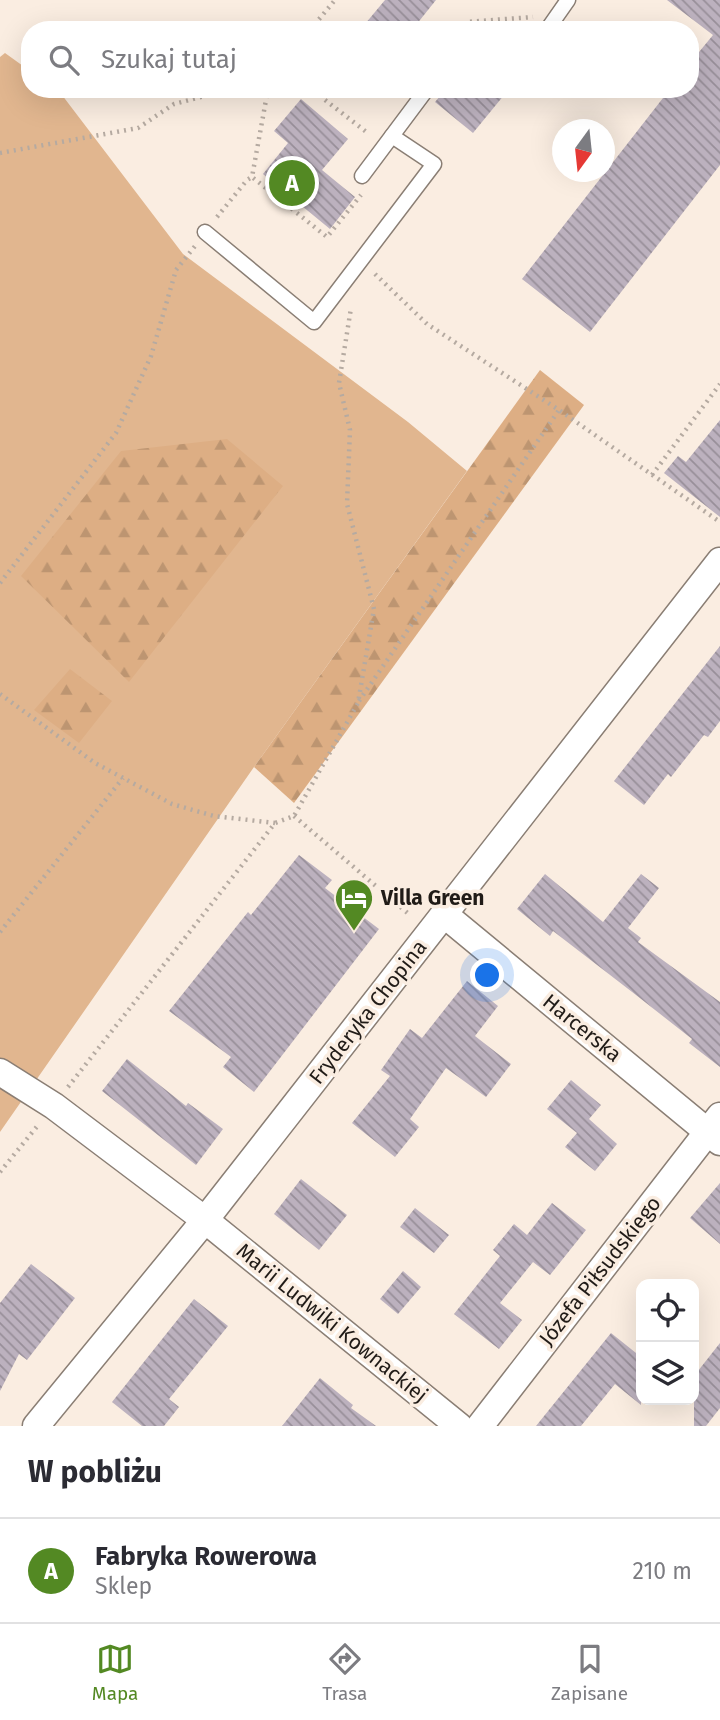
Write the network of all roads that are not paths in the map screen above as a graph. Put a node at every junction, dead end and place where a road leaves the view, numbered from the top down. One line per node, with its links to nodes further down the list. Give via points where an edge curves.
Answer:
1 (568, 0): 2 (lane)
2 (553, 21)
3 (420, 98): 4 (lane)
4 (391, 136): 5 (lane); 6 (lane, via 434,164 314,323)
5 (362, 176)
6 (205, 232)
7 (720, 561): 8 (street, Fryderyka Chopina)
8 (438, 924): 10 (street, Harcerska); 11 (street, Fryderyka Chopina)
9 (0, 1072): 11 (street, Marii Ludwiki Kownackiej, via 54,1105)
10 (716, 1130): 14 (street, Józefa Piłsudskiego)
11 (205, 1220): 12 (street, Fryderyka Chopina); 13 (street, Marii Ludwiki Kownackiej)
12 (36, 1426)
13 (459, 1426)
14 (480, 1426)

